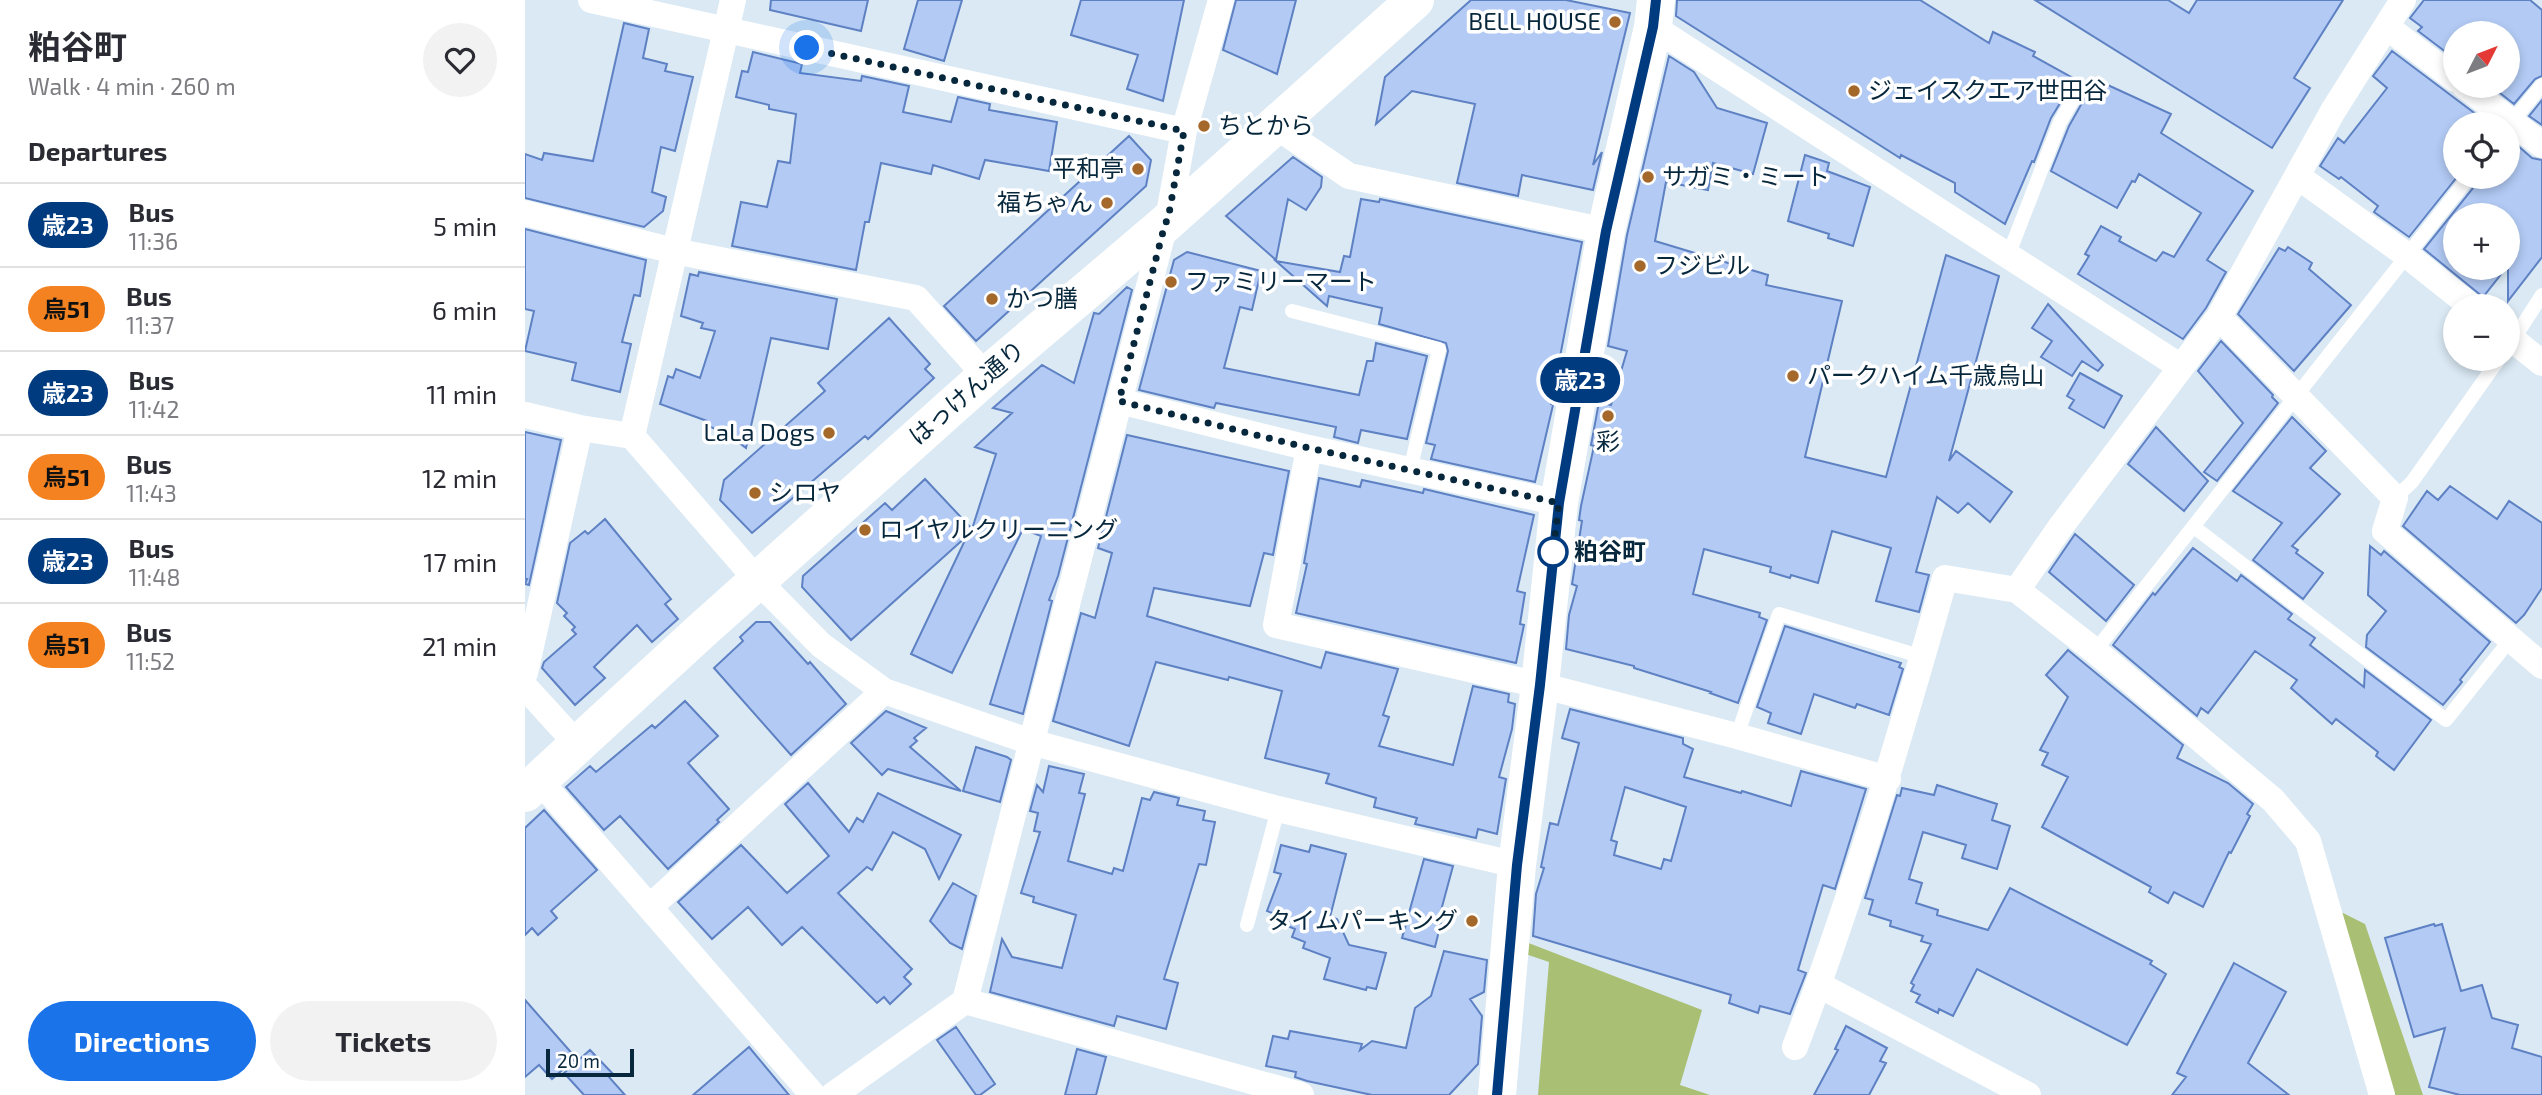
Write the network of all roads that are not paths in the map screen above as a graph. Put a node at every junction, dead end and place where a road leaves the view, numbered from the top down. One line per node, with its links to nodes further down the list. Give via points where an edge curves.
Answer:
1 (590, 0): 8 (street)
2 (733, 0): 8 (street)
3 (1221, 0): 16 (street)
4 (1415, 0): 15 (street, はっけん通り)
5 (2403, 0): 7 (street)
6 (1655, 14): 23 (street); 25 (street)
7 (2387, 27): 9 (street); 19 (street)
8 (726, 30): 16 (street); 24 (street)
9 (2443, 70)
10 (2542, 85): 14 (lane)
11 (2081, 86): 25 (lane, via 2060,122)
12 (2479, 98): 13 (street)
13 (2496, 112)
14 (2520, 112)
15 (1274, 125): 22 (street, はっけん通り); 23 (street, via 1349,176)
16 (1184, 131): 22 (street)
17 (2520, 131): 18 (street)
18 (2542, 145)
19 (2297, 176): 26 (street); 30 (street)
20 (2460, 189): 26 (lane)
21 (525, 213): 24 (street)
22 (1166, 221): 36 (street, はっけん通り); 38 (street)
23 (1606, 231): 45 (street)
24 (674, 251): 36 (street, via 916,298); 41 (street)
25 (2008, 256): 34 (street)
26 (2407, 256): 27 (street); 37 (lane)
27 (2456, 294)
28 (2542, 295): 31 (lane)
29 (1292, 312): 43 (lane, via 1439,349)
30 (2219, 317): 34 (street); 37 (street)
31 (2520, 326)
32 (2520, 352): 33 (street)
33 (2542, 363)
34 (2181, 367): 48 (street)
35 (2489, 371): 44 (lane, via 2412,482)
36 (986, 376): 47 (street, はっけん通り)
37 (2297, 398): 44 (street); 46 (lane)
38 (1119, 401): 42 (street); 58 (street)
39 (525, 415): 40 (street)
40 (580, 428): 41 (street); 53 (street)
41 (632, 436): 47 (street)
42 (1309, 448): 43 (street); 54 (street, via 1276,625)
43 (1411, 470): 45 (street)
44 (2395, 498): 49 (street, via 2385,531)
45 (1559, 503): 54 (street)
46 (2194, 527): 49 (lane, via 2446,720); 50 (lane)
47 (758, 580): 56 (street, via 821,645); 59 (street, はっけん通り)
48 (2017, 590): 50 (street); 51 (street, via 1945,579)
49 (2509, 640): 52 (street)
50 (2095, 651): 75 (street, via 2273,800 2308,841)
51 (1923, 657): 57 (lane, via 1779,614); 60 (street)
52 (2542, 666)
53 (525, 673)
54 (1540, 685): 57 (street); 63 (street)
55 (525, 687): 59 (street)
56 (884, 691): 58 (street); 64 (street)
57 (1737, 736): 60 (street)
58 (1031, 742): 62 (street); 67 (street)
59 (578, 745): 61 (street, はっけん通り)
60 (1888, 779): 66 (street)
61 (532, 787): 64 (street)
62 (1277, 809): 63 (street); 65 (lane)
63 (1517, 865): 73 (street)
64 (650, 906): 70 (street)
65 (1247, 925)
66 (1819, 985): 68 (street); 74 (street)
67 (965, 1001): 69 (street); 71 (street)
68 (1795, 1047)
69 (1256, 1088): 72 (street)
70 (813, 1095)
71 (833, 1095)
72 (1301, 1095)
73 (1497, 1095)
74 (2028, 1095)
75 (2382, 1095)

